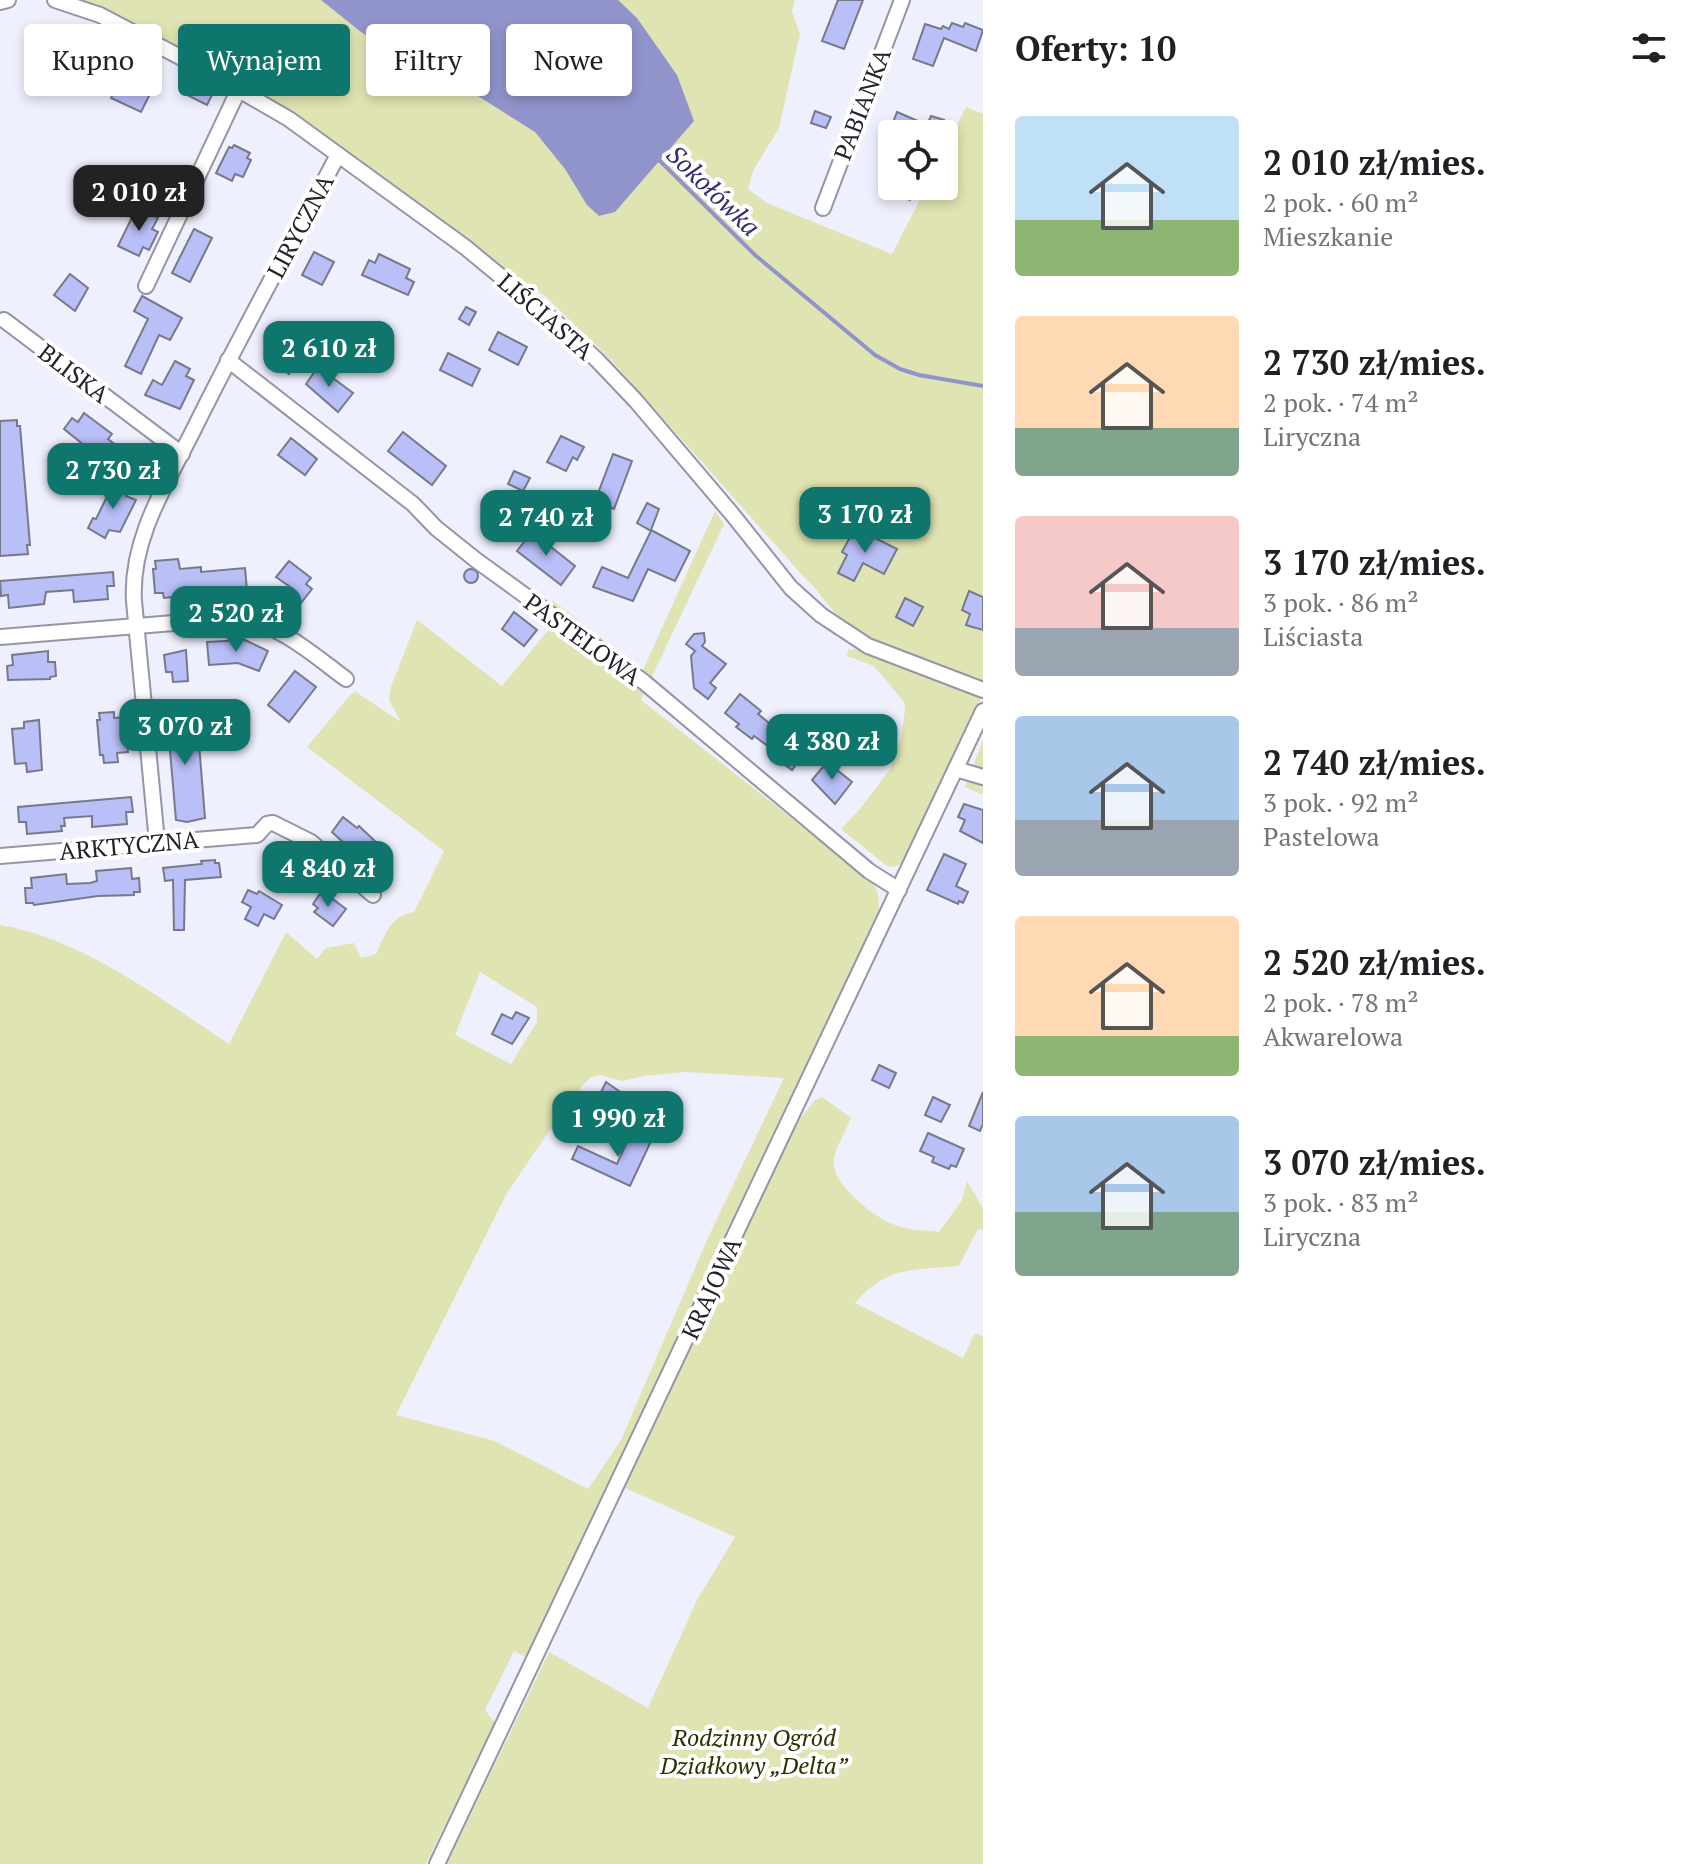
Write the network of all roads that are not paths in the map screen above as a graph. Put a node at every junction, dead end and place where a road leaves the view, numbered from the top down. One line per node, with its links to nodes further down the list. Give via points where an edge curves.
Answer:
1 (8, 0): 4 (street)
2 (55, 0): 5 (street, LIŚCIASTA, via 100,15)
3 (902, 0): 9 (street, PABIANKA)
4 (0, 2)
5 (178, 57)
6 (236, 96): 10 (street)
7 (251, 96): 8 (street, LIŚCIASTA)
8 (338, 155): 12 (street, LIRYCZNA); 17 (street, LIŚCIASTA, via 465,247 597,360 791,588 821,615 868,646)
9 (823, 208)
10 (146, 286)
11 (4, 320): 13 (street, BLISKA)
12 (228, 360): 13 (street, LIRYCZNA); 23 (street, PASTELOWA, via 413,504 476,560 644,682 869,871)
13 (182, 454): 14 (street, LIRYCZNA, via 135,560)
14 (136, 627): 15 (street); 16 (street, via 216,617 263,622); 21 (street, LIRYCZNA)
15 (0, 637)
16 (346, 679)
17 (983, 690)
18 (983, 711): 19 (street, KRAJOWA)
19 (956, 769): 20 (street); 23 (street, KRAJOWA)
20 (983, 777)
21 (157, 842): 22 (street, ARKTYCZNA); 24 (street, ARKTYCZNA, via 257,835 273,823 311,842)
22 (0, 856)
23 (899, 890): 25 (street, KRAJOWA)
24 (373, 895)
25 (437, 1864)

